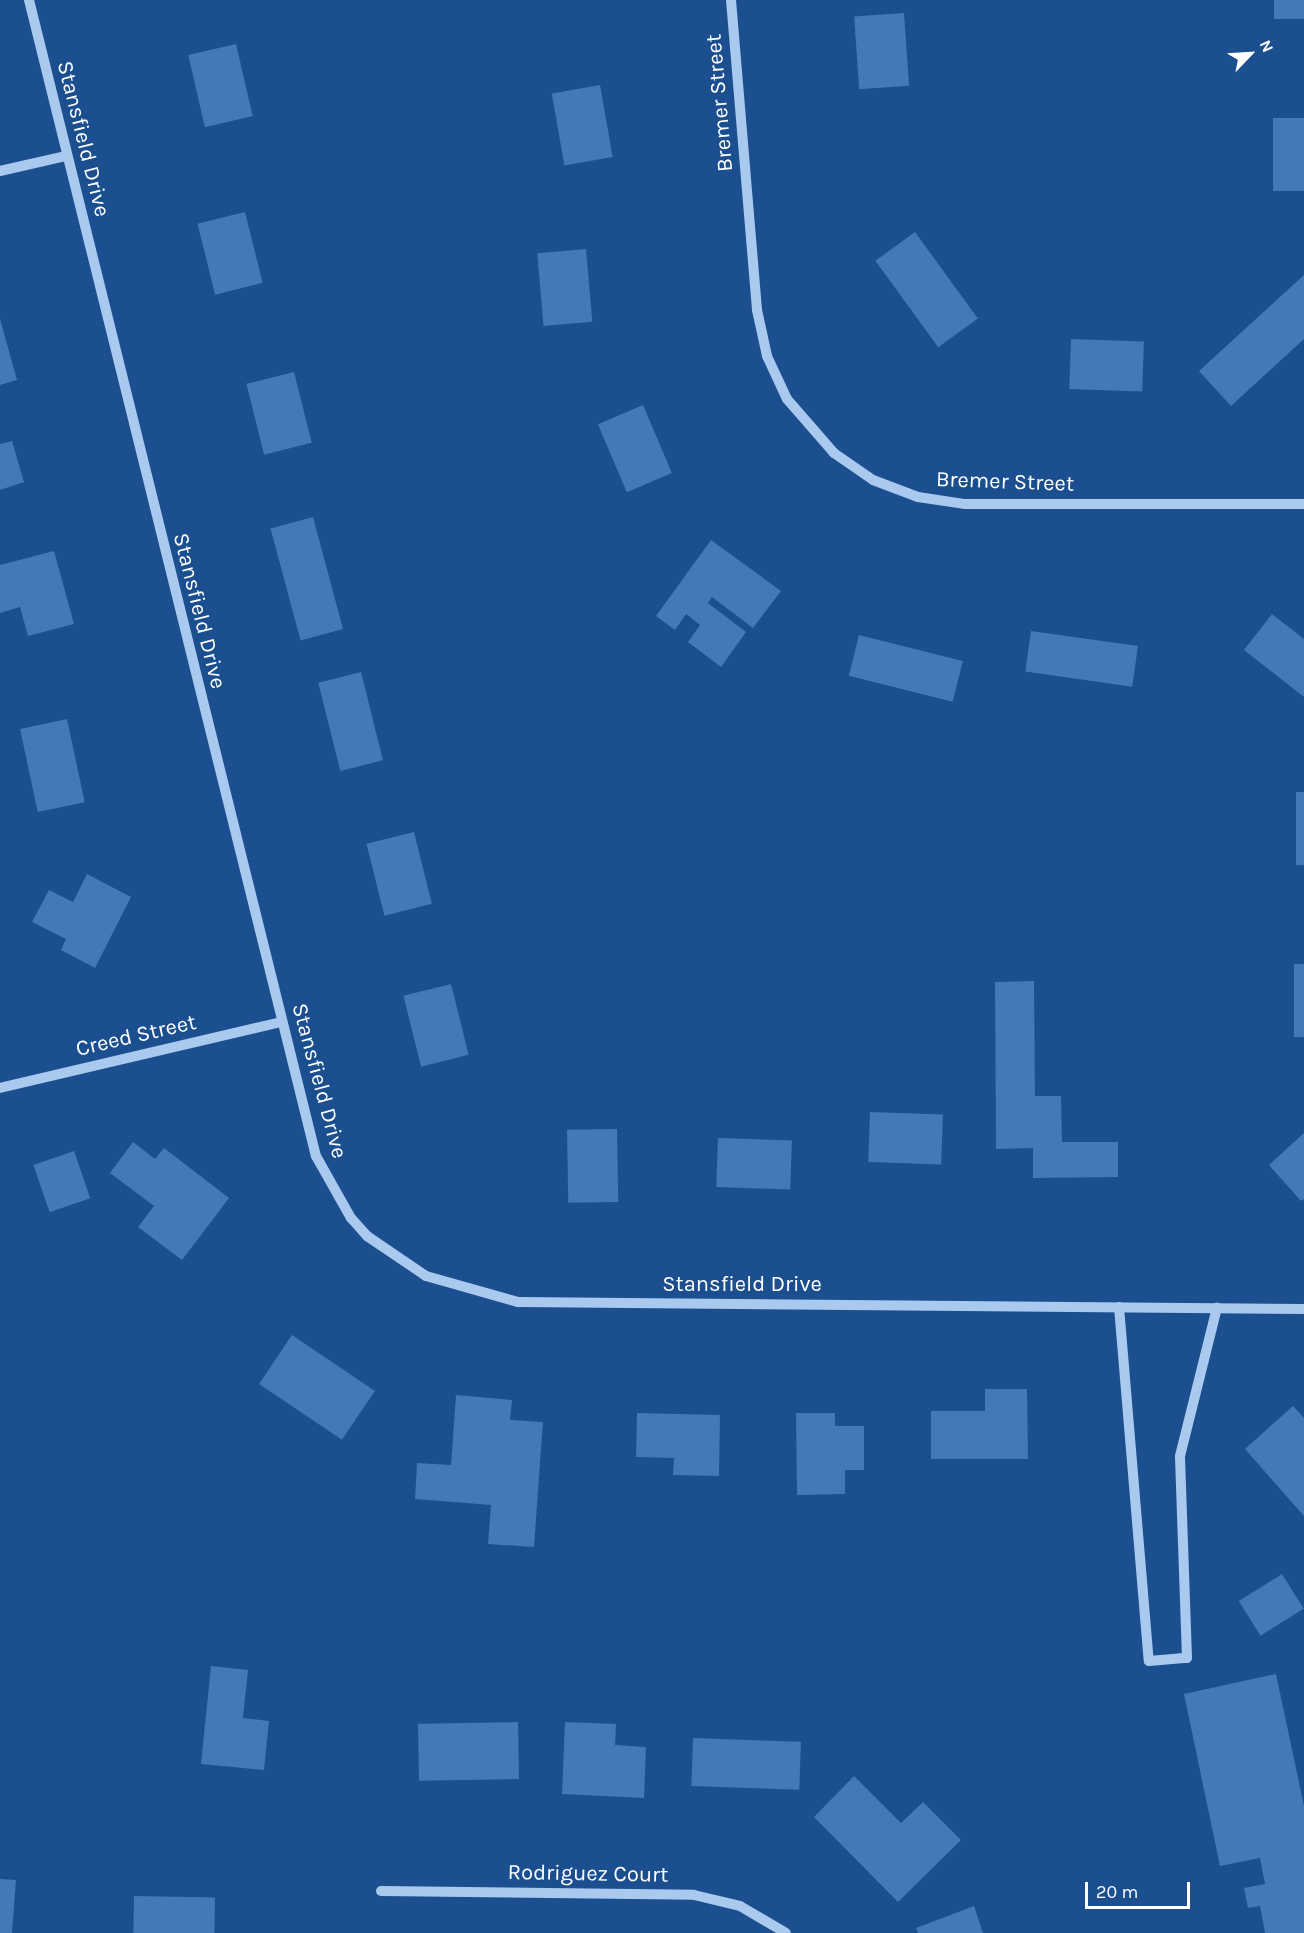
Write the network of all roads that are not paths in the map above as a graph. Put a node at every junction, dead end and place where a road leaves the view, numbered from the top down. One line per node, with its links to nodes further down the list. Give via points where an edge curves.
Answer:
1 (29, 0): 3 (street, Stansfield Drive)
2 (731, 0): 5 (street, Bremer Street, via 757,310 767,356 787,399 834,453 873,480 906,493 965,504)
3 (66, 156): 4 (street); 6 (street, Stansfield Drive)
4 (0, 171)
5 (1304, 504)
6 (281, 1022): 7 (street, Creed Street); 8 (street, Stansfield Drive, via 316,1156 351,1218 405,1265 471,1293 518,1302)
7 (0, 1088)
8 (1119, 1307): 9 (street, Stansfield Drive); 9 (street, via 1149,1661 1187,1658 1180,1456)
9 (1217, 1308): 10 (street, Stansfield Drive)
10 (1304, 1309)
11 (381, 1891): 12 (street, Rodriguez Court, via 694,1895 740,1906)
12 (786, 1933)

